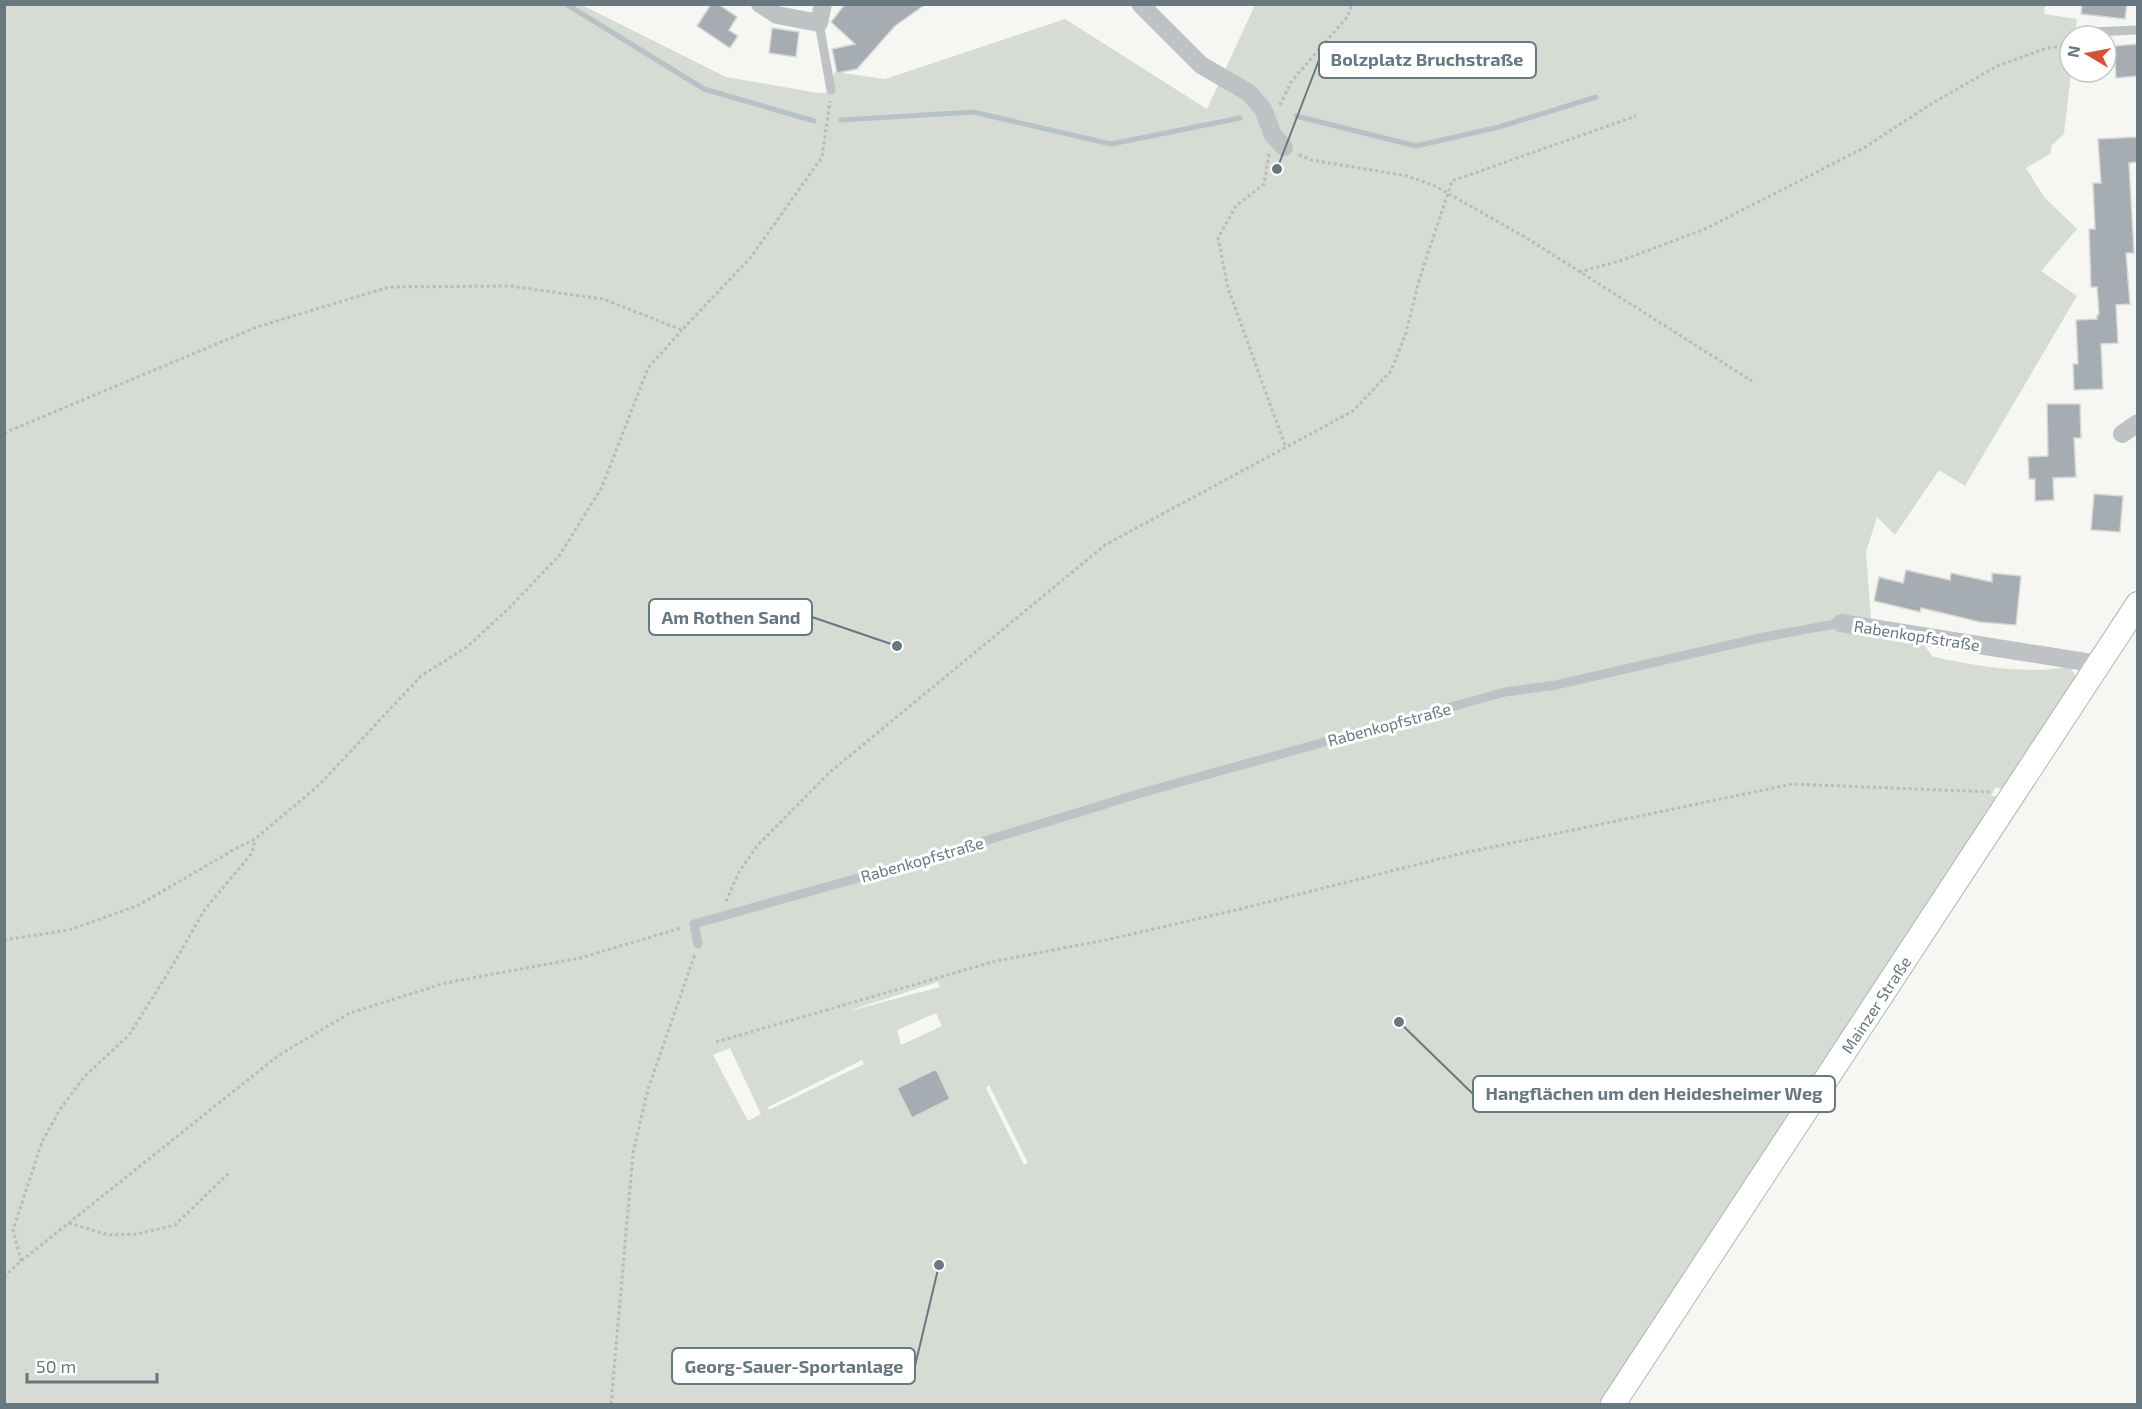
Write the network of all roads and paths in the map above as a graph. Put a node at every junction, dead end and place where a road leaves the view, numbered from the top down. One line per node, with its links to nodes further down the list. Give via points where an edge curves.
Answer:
1 (760, 4): 5 (street, via 777,15)
2 (823, 4): 5 (street)
3 (1140, 4): 11 (street, via 1201,65 1249,93 1263,109)
4 (1352, 4): 11 (path, via 1348,16 1291,82)
5 (819, 23): 9 (lane)
6 (2138, 30): 7 (lane)
7 (2118, 31)
8 (2058, 47): 13 (path, via 1997,66 1862,149 1705,230)
9 (831, 90): 14 (path, via 822,157 751,257)
10 (1636, 116): 12 (path, via 1452,181)
11 (1276, 136): 12 (path, via 1312,159 1407,176); 19 (path, via 1264,184 1236,206 1218,238 1227,288)
12 (1448, 193): 13 (path); 19 (path, via 1391,370 1353,411)
13 (1579, 272): 15 (path)
14 (682, 330): 17 (path, via 603,299 510,286 389,287 257,327); 24 (path, via 648,368 602,487 559,556 467,647 421,676 319,785)
15 (1752, 381)
16 (2138, 423): 18 (street)
17 (4, 433)
18 (2122, 434)
19 (1286, 448): 25 (path, via 1105,545 830,772 757,846 739,872)
20 (2138, 604): 22 (main road, Mainzer Straße)
21 (1841, 623): 22 (street, Rabenkopfstraße); 25 (lane, Rabenkopfstraße, via 1556,685 1505,692 1148,791)
22 (2098, 664): 23 (main road, Mainzer Straße)
23 (2015, 793): 29 (path, via 1792,784 1459,854 1207,917 996,961); 35 (main road, Mainzer Straße)
24 (255, 839): 27 (path, via 137,906 69,930); 32 (path, via 252,853 205,909 129,1035 84,1077 59,1111 42,1142 13,1230)
25 (723, 916): 26 (lane, Rabenkopfstraße)
26 (694, 924): 28 (lane); 31 (path, via 580,958 445,983 350,1013 279,1055)
27 (4, 940)
28 (699, 944): 34 (path, via 648,1089 633,1153)
29 (716, 1042)
30 (230, 1172): 31 (path, via 175,1225 137,1234 109,1235)
31 (69, 1223): 32 (path)
32 (21, 1261): 33 (path)
33 (4, 1277)
34 (611, 1404)
35 (1613, 1404)

